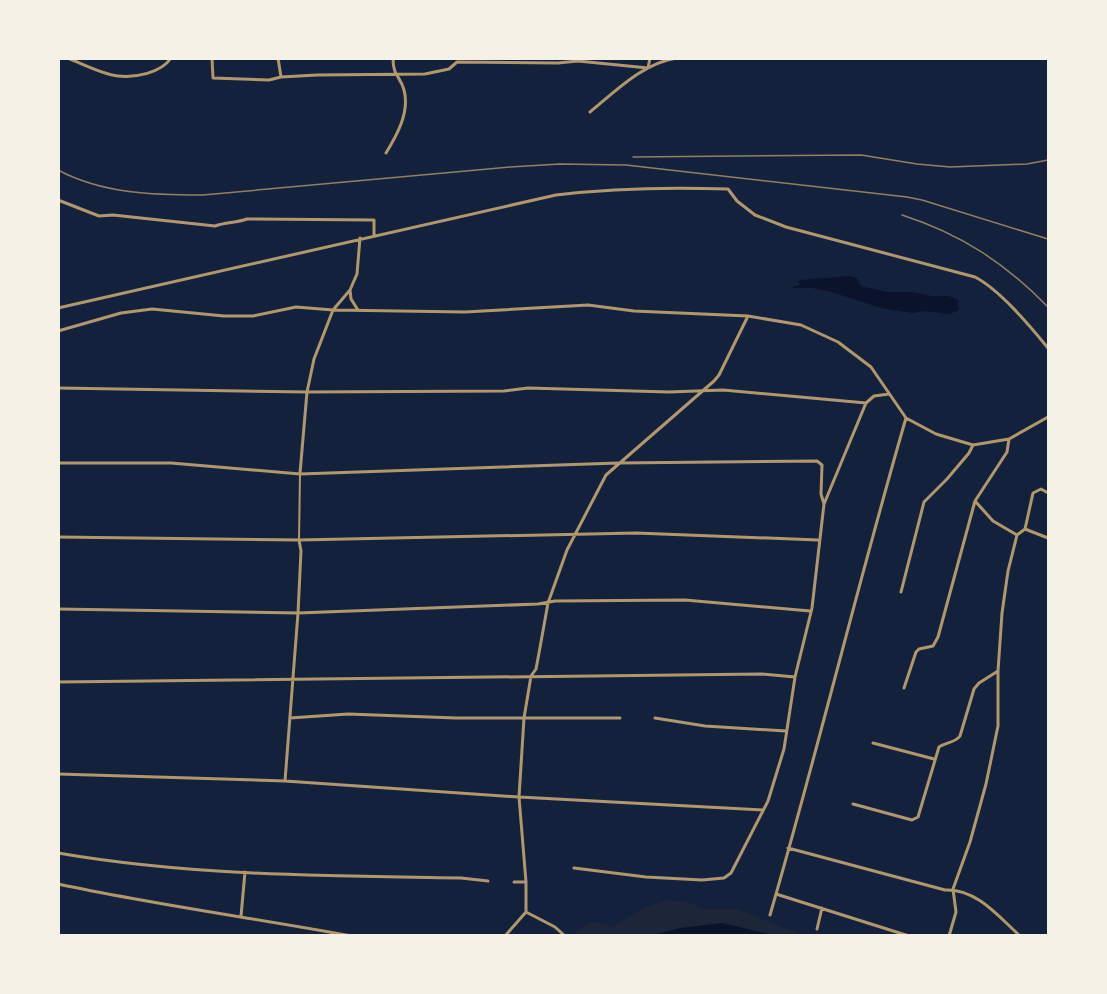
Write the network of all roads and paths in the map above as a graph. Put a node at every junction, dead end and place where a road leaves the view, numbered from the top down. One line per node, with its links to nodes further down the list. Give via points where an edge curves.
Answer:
1 (68, 58): 2 (street, via 117,76 156,70)
2 (171, 58)
3 (212, 58): 11 (street, via 213,78)
4 (278, 58): 11 (street)
5 (393, 58): 10 (street)
6 (650, 58): 9 (street)
7 (677, 58): 9 (street)
8 (457, 60): 9 (street, via 578,61); 10 (street, via 449,69)
9 (648, 68): 12 (street)
10 (394, 75): 11 (street); 13 (street, via 404,89 404,112 398,134)
11 (281, 77)
12 (590, 112)
13 (386, 153)
14 (58, 200): 15 (street, via 99,216 215,226 247,219 374,220)
15 (374, 235): 16 (street); 23 (street, via 556,195 604,189 728,189 755,215 786,227 975,277 1030,325)
16 (360, 238): 17 (street, via 357,274); 18 (street)
17 (350, 290): 19 (street); 20 (street)
18 (58, 308)
19 (333, 310): 20 (street); 22 (street, via 296,307 253,316 224,316 152,309 121,313); 26 (street, via 314,359)
20 (358, 310): 21 (street, via 465,312 588,305)
21 (748, 316): 25 (street, via 719,375); 27 (street, via 801,325 838,342 871,367)
22 (58, 332)
23 (1048, 348)
24 (58, 388): 26 (street)
25 (703, 390): 26 (street, via 528,387 504,391); 28 (street); 34 (street)
26 (307, 392): 35 (street)
27 (889, 394): 28 (street, via 874,396); 30 (street)
28 (866, 404): 38 (street)
29 (1048, 417): 31 (street)
30 (906, 418): 32 (street, via 936,434); 69 (street)
31 (1009, 439): 32 (street); 37 (street, via 1007,452)
32 (973, 445): 46 (street, via 924,502)
33 (58, 463): 35 (street, via 171,463)
34 (618, 463): 35 (street); 38 (street, via 817,461 822,465); 41 (street, via 606,475)
35 (300, 474): 44 (street)
36 (1048, 494): 39 (street, via 1041,489 1033,493)
37 (975, 501): 40 (street, via 993,520); 56 (street, via 938,638 933,646 916,652)
38 (824, 504): 45 (street)
39 (1024, 529): 40 (street); 43 (street)
40 (1017, 535): 51 (street, via 1002,613)
41 (575, 536): 44 (street); 45 (street, via 636,533); 47 (street)
42 (58, 537): 44 (street)
43 (1048, 538)
44 (299, 540): 50 (street)
45 (818, 540): 49 (street)
46 (901, 592)
47 (548, 603): 49 (street, via 685,600); 50 (street); 52 (street)
48 (58, 609): 50 (street)
49 (810, 611): 53 (street)
50 (298, 613): 54 (street)
51 (998, 671): 63 (street, via 974,689 960,736 939,747); 77 (street, via 998,726 984,793)
52 (531, 676): 53 (street); 54 (street); 58 (street)
53 (795, 677): 61 (street)
54 (293, 679): 55 (street); 57 (street)
55 (58, 682)
56 (904, 688)
57 (290, 718): 58 (street, via 348,714); 65 (street)
58 (524, 718): 59 (street); 66 (street)
59 (620, 718)
60 (655, 718): 61 (street, via 705,726)
61 (786, 731): 68 (street, via 784,749)
62 (873, 743): 63 (street)
63 (934, 759): 67 (street, via 915,819)
64 (58, 774): 65 (street)
65 (285, 782): 66 (street)
66 (519, 797): 68 (street); 75 (street)
67 (853, 804)
68 (763, 810): 71 (street, via 731,873 724,878 646,877)
69 (788, 848): 77 (street); 78 (street)
70 (58, 853): 72 (street, via 147,866)
71 (574, 868)
72 (245, 872): 73 (street); 82 (street)
73 (488, 881)
74 (514, 882): 75 (street)
75 (526, 882): 80 (street)
76 (58, 884): 82 (street)
77 (953, 889): 88 (street, via 956,912); 89 (street, via 977,898)
78 (776, 894): 79 (street); 81 (street)
79 (822, 908): 83 (street); 87 (street)
80 (526, 912): 85 (street); 86 (street)
81 (770, 915)
82 (241, 916): 84 (street)
83 (817, 929)
84 (352, 936)
85 (505, 936)
86 (565, 936)
87 (909, 936)
88 (949, 936)
89 (1020, 936)

